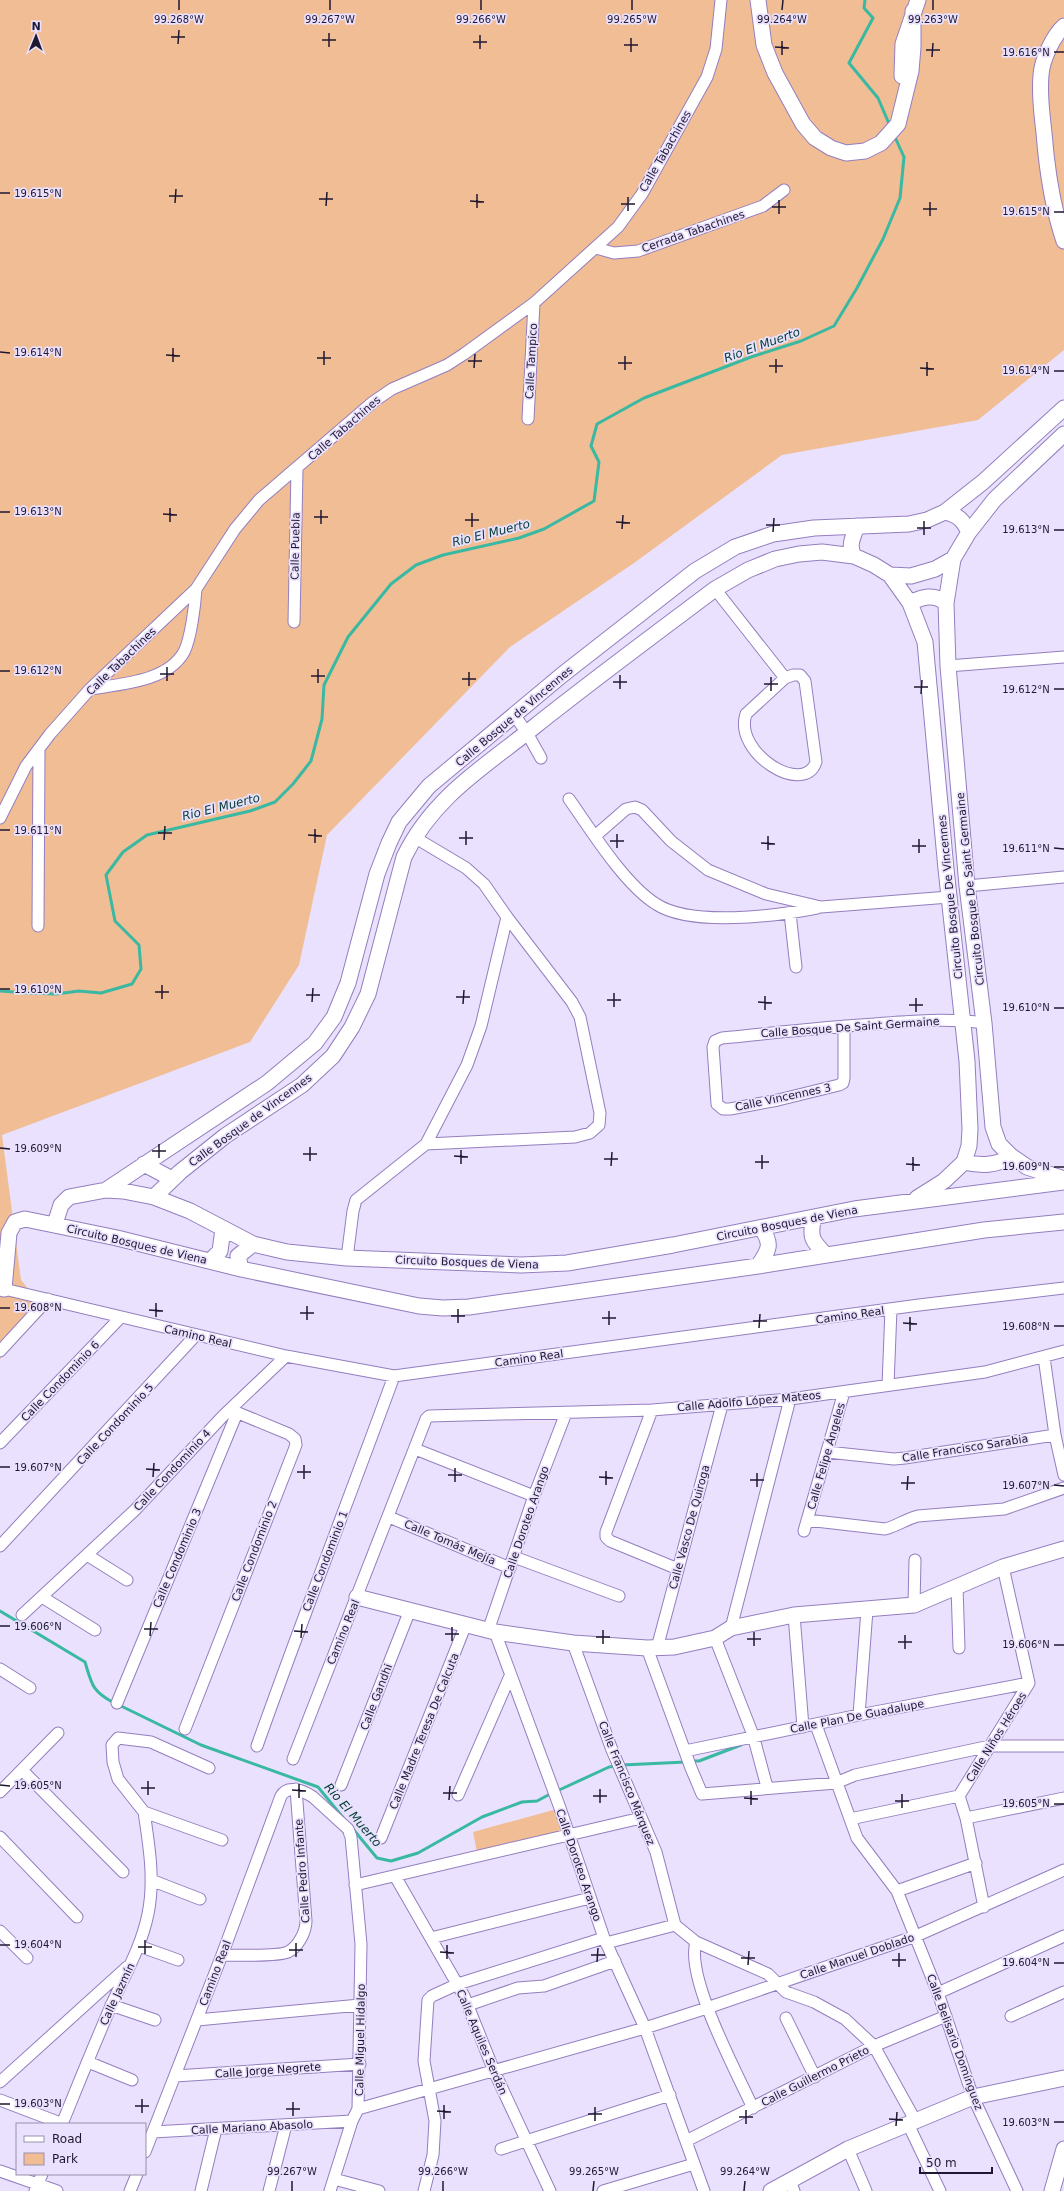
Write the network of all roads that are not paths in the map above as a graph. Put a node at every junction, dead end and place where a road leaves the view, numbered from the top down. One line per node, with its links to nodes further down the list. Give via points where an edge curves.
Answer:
1 (721, 0): 7 (street, Calle Tabachines, via 716,49 707,78 642,194 618,228)
2 (758, 0): 3 (main road, via 764,45 775,73 803,124 831,148 846,154 865,151 881,143 898,124 911,71)
3 (916, 5)
4 (1064, 26): 6 (main road, via 1048,50 1040,82 1048,178 1055,214)
5 (784, 190): 7 (street, Cerrada Tabachines, via 764,206 638,251 614,253)
6 (1064, 241)
7 (596, 248): 8 (street, Calle Tabachines)
8 (534, 303): 10 (street, Calle Tampico); 12 (street, Calle Tabachines, via 447,365 392,389 373,402)
9 (1064, 408): 13 (main road, Calle Bosque de Vincennes, via 983,482)
10 (528, 419)
11 (1064, 434): 15 (main road, Calle Bosque de Vincennes, via 995,499)
12 (297, 469): 19 (street, Calle Tabachines, via 255,506 235,529); 23 (street, Calle Puebla)
13 (945, 512): 14 (main road, Calle Bosque de Vincennes, via 909,524); 15 (main road, via 956,515 964,522)
14 (857, 526): 16 (main road, via 851,545); 28 (main road, Calle Bosque de Vincennes, via 814,528 773,534 735,547 695,571 562,675)
15 (968, 532): 17 (main road, Calle Bosque de Vincennes)
16 (854, 556): 18 (main road, Calle Bosque de Vincennes); 20 (main road, Calle Bosque de Vincennes, via 822,552 775,559 748,570)
17 (953, 559): 18 (main road, Calle Bosque de Vincennes, via 935,570 911,576); 22 (main road, Circuito Bosque De Saint Germaine)
18 (890, 575): 21 (main road, Circuito Bosque De Vincennes)
19 (196, 589): 27 (street, Calle Tabachines); 27 (street, via 194,611 184,651 174,663 160,673 139,680)
20 (715, 589): 26 (street); 29 (main road, Calle Bosque de Vincennes)
21 (910, 603): 22 (main road, via 920,598 932,597 940,598); 38 (main road, Circuito Bosque De Vincennes, via 925,642)
22 (946, 603): 25 (main road, Circuito Bosque De Saint Germaine)
23 (294, 622)
24 (1064, 657): 25 (street)
25 (948, 666): 37 (main road, Circuito Bosque De Saint Germaine)
26 (785, 678): 26 (street, via 746,714 744,729 750,747 766,762 800,775 808,773 816,762 805,681 800,675)
27 (90, 689): 30 (street, Calle Tabachines)
28 (515, 716): 29 (street); 51 (main road, Calle Bosque de Vincennes, via 429,786 399,822 377,874 348,983 334,1017 315,1044 267,1083)
29 (527, 733): 31 (street); 35 (main road, Calle Bosque de Vincennes, via 476,771 436,807)
30 (39, 749): 33 (street, Calle Tabachines, via 26,766); 42 (street)
31 (541, 758)
32 (569, 799): 34 (street)
33 (0, 818)
34 (595, 836): 39 (street, via 626,809 635,807 642,810 671,841 708,870 766,894); 40 (street, via 629,880 655,904 666,910 700,918)
35 (414, 837): 41 (street, via 466,868 484,884); 52 (main road, Calle Bosque de Vincennes, via 404,856 368,994 352,1027 333,1056 302,1085 225,1136)
36 (1064, 877): 37 (street)
37 (967, 886): 45 (main road, Circuito Bosque De Saint Germaine)
38 (949, 897): 39 (street); 44 (main road, Circuito Bosque De Vincennes)
39 (821, 907): 40 (street)
40 (790, 913): 43 (street)
41 (507, 917): 48 (street, via 481,1026 467,1065); 48 (street, via 572,1002 580,1017 600,1113 599,1124 590,1133 575,1137)
42 (38, 926)
43 (796, 967)
44 (962, 1020): 45 (street, Calle Bosque De Saint Germaine); 46 (street, Calle Bosque De Saint Germaine); 50 (main road, Circuito Bosque De Vincennes, via 970,1129 969,1146)
45 (984, 1023): 49 (main road, Circuito Bosque De Saint Germaine, via 993,1127 999,1144)
46 (844, 1026): 47 (street, Calle Vincennes 3, via 843,1083 778,1100); 47 (street, Calle Bosque De Saint Germaine, via 722,1038 715,1041 713,1047 717,1104)
47 (722, 1109)
48 (426, 1144): 65 (street, via 356,1200)
49 (1011, 1156): 50 (main road, via 991,1165); 53 (main road, Circuito Bosque De Saint Germaine, via 1027,1167)
50 (964, 1162): 57 (main road, via 944,1181)
51 (144, 1164): 52 (main road); 55 (main road, Calle Bosque de Vincennes)
52 (172, 1179): 56 (main road, Calle Bosque de Vincennes)
53 (1064, 1179)
54 (1064, 1182): 57 (main road, Circuito Bosques de Viena)
55 (106, 1190): 56 (main road, Circuito Bosques de Viena); 60 (main road, Circuito Bosques de Viena, via 69,1197 61,1205)
56 (154, 1197): 62 (main road, Circuito Bosques de Viena, via 190,1211)
57 (912, 1201): 58 (main road, Circuito Bosques de Viena)
58 (814, 1217): 61 (main road, Circuito Bosques de Viena); 64 (main road, via 812,1239)
59 (1064, 1222): 64 (main road, Circuito Bosques de Viena, via 984,1230)
60 (55, 1224): 66 (main road, Circuito Bosques de Viena); 69 (main road, via 25,1219 15,1222 9,1233)
61 (761, 1228): 65 (main road, Circuito Bosques de Viena, via 567,1264 521,1265); 67 (main road, via 768,1237 769,1245)
62 (223, 1229): 63 (main road, Circuito Bosques de Viena); 66 (main road, via 220,1251)
63 (253, 1244): 65 (main road, Circuito Bosques de Viena, via 287,1252); 68 (main road, via 238,1256)
64 (826, 1255): 67 (main road, Circuito Bosques de Viena)
65 (347, 1258)
66 (210, 1261): 68 (main road, Circuito Bosques de Viena)
67 (758, 1266): 68 (main road, Circuito Bosques de Viena, via 469,1307 443,1308 419,1306)
68 (241, 1269)
69 (2, 1288): 71 (street, Camino Real)
70 (1064, 1288): 72 (street, Camino Real)
71 (48, 1300): 73 (street, Camino Real); 75 (street)
72 (891, 1309): 79 (street, Camino Real); 80 (street)
73 (120, 1318): 74 (street, Camino Real); 89 (street, Calle Condominio 6)
74 (196, 1335): 77 (street, Camino Real); 96 (street, Calle Condominio 5)
75 (0, 1351)
76 (1064, 1351): 78 (street, Calle Adolfo López Mateos)
77 (286, 1356): 79 (street, Camino Real); 85 (street, Calle Condominio 4)
78 (1044, 1357): 80 (street, Calle Adolfo López Mateos, via 985,1372); 88 (street)
79 (394, 1376): 132 (street, Calle Condominio 1, via 320,1578 293,1642)
80 (888, 1386): 81 (street, Calle Adolfo López Mateos)
81 (844, 1392): 82 (street, Calle Adolfo López Mateos); 91 (street, Calle Felipe Ángeles)
82 (790, 1399): 83 (street, Calle Adolfo López Mateos); 114 (street)
83 (722, 1406): 84 (street, Calle Adolfo López Mateos); 102 (street, Calle Vasco De Quiroga)
84 (652, 1410): 86 (street, Calle Adolfo López Mateos); 102 (street, via 606,1537 610,1541)
85 (234, 1412): 98 (street, Calle Condominio 4, via 223,1416 135,1510); 125 (street, Calle Condominio 3); 129 (street, Calle Condominio 2, via 289,1434 295,1439 296,1445)
86 (566, 1413): 87 (street, Calle Adolfo López Mateos); 94 (street, Calle Doroteo Arango)
87 (429, 1416): 90 (street, Camino Real)
88 (1055, 1435): 91 (street, Calle Francisco Sarabia, via 894,1459); 92 (street)
89 (0, 1443)
90 (415, 1449): 94 (street); 95 (street, Camino Real)
91 (827, 1452): 93 (street, Calle Felipe Ángeles, via 806,1525 885,1529 918,1516 1004,1509)
92 (1064, 1475)
93 (1064, 1488)
94 (534, 1496): 100 (street, Calle Doroteo Arango)
95 (389, 1517): 100 (street, Calle Tomás Mejía); 107 (street, Camino Real)
96 (0, 1546)
97 (1064, 1549): 101 (main road)
98 (87, 1555): 103 (street); 106 (street, Calle Condominio 4)
99 (915, 1560): 108 (street)
100 (512, 1562): 105 (street, Calle Tomás Mejía); 116 (street, Calle Doroteo Arango)
101 (1003, 1567): 104 (main road); 123 (street, Calle Niños Héroes)
102 (678, 1569): 119 (street, Calle Vasco De Quiroga)
103 (127, 1580)
104 (957, 1587): 108 (main road); 120 (street)
105 (619, 1596)
106 (42, 1597): 111 (street, Calle Condominio 4); 115 (street)
107 (357, 1597): 109 (main road); 136 (street, Camino Real)
108 (914, 1605): 110 (main road)
109 (410, 1610): 113 (main road); 140 (street, Calle Gandhi)
110 (867, 1610): 112 (main road); 126 (street)
111 (22, 1615)
112 (794, 1615): 114 (main road); 128 (street)
113 (466, 1624): 116 (main road); 153 (street, Calle Madre Teresa De Calcuta)
114 (731, 1628): 117 (main road)
115 (95, 1630)
116 (492, 1632): 118 (main road); 122 (street, Calle Doroteo Arango)
117 (715, 1638): 119 (main road, via 674,1648); 131 (street)
118 (574, 1643): 119 (main road); 148 (street, Calle Francisco Márquez, via 617,1764)
119 (652, 1648): 135 (street)
120 (959, 1648)
121 (0, 1669): 124 (street)
122 (510, 1676): 144 (street); 151 (street, Calle Doroteo Arango)
123 (1030, 1684): 126 (street, Calle Plan De Guadalupe); 133 (street, Calle Niños Héroes)
124 (30, 1688)
125 (117, 1703)
126 (859, 1715): 127 (street, Calle Plan De Guadalupe)
127 (816, 1725): 128 (street, Calle Plan De Guadalupe); 139 (street, Calle Belisario Domínguez)
128 (803, 1727): 131 (street, Calle Plan De Guadalupe)
129 (185, 1729)
130 (58, 1733): 138 (street)
131 (753, 1736): 135 (street, Calle Plan De Guadalupe); 141 (street)
132 (257, 1746)
133 (990, 1746): 134 (street); 139 (street, via 855,1775); 145 (street, Calle Niños Héroes)
134 (1064, 1746)
135 (686, 1753): 141 (street, via 702,1794)
136 (293, 1759)
137 (209, 1768): 147 (street, via 151,1742 118,1738 112,1745 112,1757 118,1779)
138 (22, 1770): 143 (street); 157 (street)
139 (836, 1783): 141 (street); 149 (street, Calle Belisario Domínguez)
140 (341, 1785)
141 (767, 1788)
142 (296, 1789): 160 (street, Calle Miguel Hidalgo, via 313,1797 350,1833); 174 (street, Camino Real, via 283,1792); 174 (street, Calle Pedro Infante, via 306,1921 303,1934 288,1952)
143 (0, 1792)
144 (458, 1795)
145 (959, 1796): 149 (street); 150 (street)
146 (1064, 1798): 150 (street)
147 (144, 1812): 154 (street); 159 (street, Calle Jazmín, via 150,1847)
148 (641, 1818): 151 (street); 166 (street, Calle Francisco Márquez, via 656,1852)
149 (850, 1818): 161 (street, Calle Belisario Domínguez, via 857,1838)
150 (966, 1818): 155 (street)
151 (568, 1834): 158 (street); 162 (street, Calle Doroteo Arango)
152 (0, 1837): 165 (street)
153 (381, 1838)
154 (222, 1840)
155 (976, 1863): 161 (street); 164 (street)
156 (1064, 1870): 164 (street, Calle Manuel Doblado)
157 (123, 1872)
158 (395, 1876): 160 (street); 170 (street, Calle Aquiles Serdán)
159 (151, 1880): 163 (street); 173 (street, Calle Jazmín, via 148,1913)
160 (355, 1885): 185 (street, Calle Miguel Hidalgo, via 361,1944)
161 (897, 1890): 168 (street, Calle Belisario Domínguez)
162 (590, 1898): 170 (street); 171 (street, Calle Doroteo Arango)
163 (200, 1899)
164 (984, 1906): 168 (street, Calle Manuel Doblado)
165 (77, 1917)
166 (675, 1925): 171 (street); 172 (street)
167 (0, 1931): 175 (street)
168 (916, 1936): 180 (street, Calle Manuel Doblado); 182 (street, Calle Belisario Domínguez)
169 (1064, 1936): 182 (street)
170 (431, 1938): 179 (street, Calle Aquiles Serdán)
171 (605, 1940): 177 (street, Calle Doroteo Arango); 179 (street)
172 (696, 1942): 180 (street, via 768,1974); 186 (street, via 695,1959)
173 (139, 1946): 176 (street); 178 (street, Calle Jazmín)
174 (222, 1955): 191 (street, Camino Real)
175 (27, 1958)
176 (178, 1960)
177 (614, 1961): 183 (street, via 544,1986 518,1988); 192 (street, Calle Doroteo Arango)
178 (132, 1963): 184 (street, Calle Jazmín); 201 (street)
179 (458, 1984): 183 (street, Calle Aquiles Serdán); 202 (street, via 428,2000 424,2061 425,2075)
180 (778, 1984): 186 (street, Calle Manuel Doblado); 193 (street, via 786,1992 814,2002 845,2019)
181 (1064, 1992): 188 (street)
182 (938, 1994): 187 (street, Calle Belisario Domínguez)
183 (468, 2004): 196 (street, Calle Aquiles Serdán)
184 (111, 2005): 190 (street); 194 (street, Calle Jazmín)
185 (360, 2005): 191 (street); 195 (street, Calle Miguel Hidalgo)
186 (707, 2008): 192 (street, Calle Manuel Doblado); 206 (street)
187 (946, 2016): 193 (street, Calle Guillermo Prieto); 204 (street, Calle Belisario Domínguez)
188 (1012, 2016)
189 (786, 2018): 198 (street)
190 (155, 2020)
191 (197, 2020): 197 (street, Camino Real)
192 (645, 2028): 196 (street, Calle Manuel Doblado); 203 (street, Calle Doroteo Arango)
193 (874, 2046): 198 (street, Calle Guillermo Prieto); 209 (street)
194 (88, 2062): 200 (street); 211 (street, Calle Jazmín)
195 (360, 2064): 197 (street, Calle Jorge Negrete); 207 (street, Calle Miguel Hidalgo)
196 (494, 2071): 202 (street); 215 (street, Calle Aquiles Serdán)
197 (175, 2076): 214 (street, Camino Real)
198 (814, 2077): 206 (street, Calle Guillermo Prieto)
199 (1064, 2078): 204 (main road)
200 (132, 2080)
201 (0, 2082)
202 (431, 2089): 207 (street); 233 (street, via 435,2121 433,2155)
203 (670, 2096): 215 (street); 216 (street, Calle Doroteo Arango)
204 (973, 2097): 209 (main road); 240 (street, Calle Belisario Domínguez)
205 (0, 2100): 210 (street)
206 (753, 2108): 216 (street, Calle Guillermo Prieto)
207 (358, 2109): 208 (street, Calle Miguel Hidalgo)
208 (352, 2121): 212 (street, Calle Mariano Abasolo); 224 (street, Calle Miguel Hidalgo)
209 (912, 2122): 218 (main road); 239 (street)
210 (60, 2123)
211 (63, 2123)
212 (286, 2125): 213 (street, Calle Mariano Abasolo); 230 (street)
213 (216, 2129): 214 (street, Calle Mariano Abasolo); 229 (street)
214 (153, 2132): 220 (street, Camino Real)
215 (527, 2141): 217 (street); 234 (street, Calle Aquiles Serdán)
216 (686, 2141): 221 (street, Calle Doroteo Arango)
217 (501, 2149)
218 (848, 2149): 226 (main road); 238 (street)
219 (1064, 2149): 241 (main road)
220 (146, 2150)
221 (694, 2164): 235 (street); 236 (street, Calle Doroteo Arango)
222 (0, 2171): 225 (street)
223 (137, 2175): 228 (street)
224 (334, 2179): 231 (street, Calle Miguel Hidalgo); 232 (street)
225 (38, 2183): 227 (street)
226 (792, 2186): 237 (main road)
227 (57, 2191)
228 (130, 2191)
229 (200, 2191)
230 (269, 2191)
231 (330, 2191)
232 (379, 2191)
233 (424, 2191)
234 (550, 2191)
235 (603, 2191)
236 (704, 2191)
237 (771, 2191)
238 (866, 2191)
239 (940, 2191)
240 (1017, 2191)
241 (1052, 2191)

